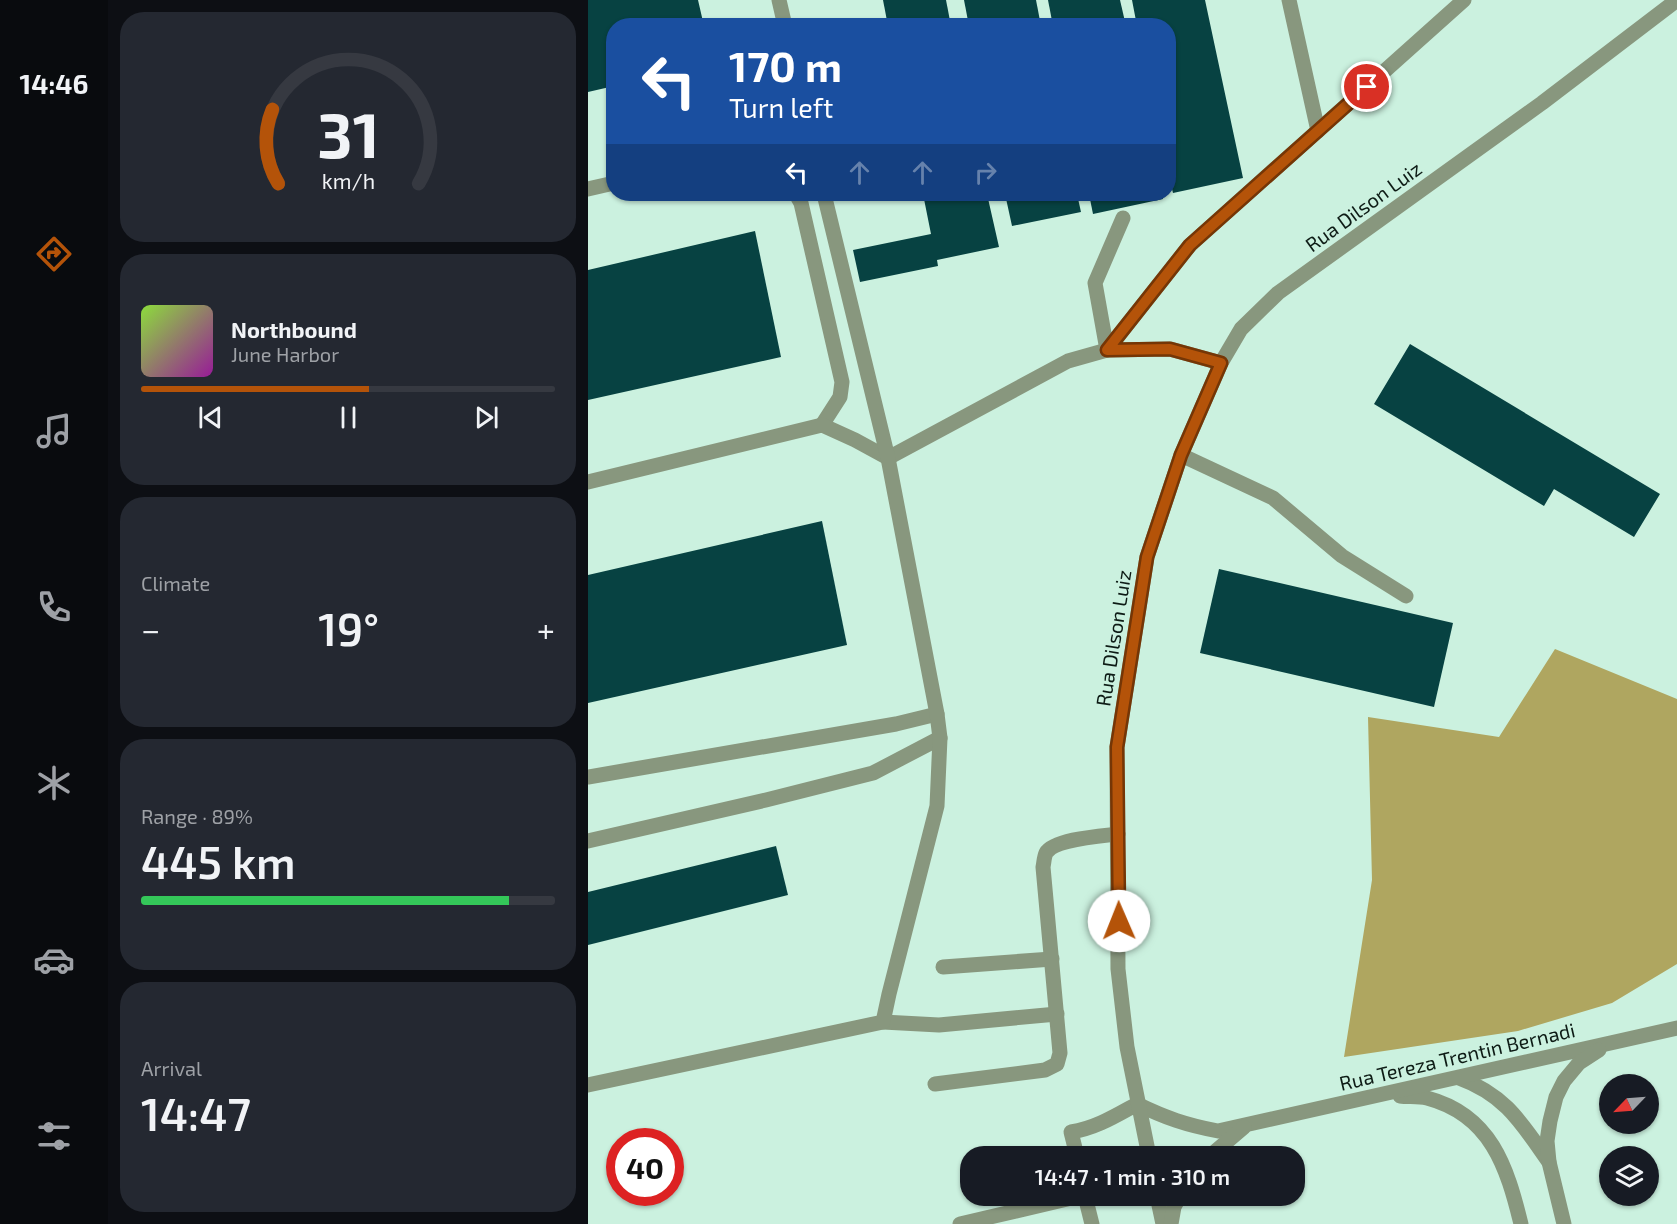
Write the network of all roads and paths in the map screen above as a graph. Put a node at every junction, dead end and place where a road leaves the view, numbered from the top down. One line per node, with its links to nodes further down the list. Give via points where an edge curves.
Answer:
1 (779, 0): 5 (street)
2 (1289, 0): 6 (street)
3 (1464, 0): 6 (street)
4 (1677, 0): 13 (street, Rua Dilson Luiz, via 1542,103 1278,293 1241,329)
5 (783, 18)
6 (1318, 130): 12 (street, via 1190,245)
7 (606, 185): 8 (street)
8 (588, 189)
9 (800, 201): 14 (street, via 842,382 840,397)
10 (826, 201): 16 (street)
11 (1123, 219): 12 (street, via 1095,283)
12 (1107, 350): 13 (street, via 1170,349); 16 (street, via 1068,361)
13 (1221, 363): 15 (street, Rua Dilson Luiz)
14 (822, 425): 16 (street); 17 (street)
15 (1181, 455): 18 (street, via 1273,498 1341,556); 22 (street, Rua Dilson Luiz, via 1147,557 1117,747)
16 (888, 458): 19 (street)
17 (588, 482)
18 (1406, 596)
19 (937, 714): 20 (street); 21 (street)
20 (940, 738): 23 (street, via 873,773); 27 (street, via 937,806)
21 (588, 777)
22 (1118, 834): 24 (street, via 1069,841 1046,853 1043,867); 34 (street, Rua Dilson Luiz, via 1118,969)
23 (588, 841)
24 (1052, 959): 25 (street); 26 (street)
25 (944, 968)
26 (1057, 1014): 27 (street, via 939,1025); 31 (street, via 1057,1064 1045,1070)
27 (883, 1022): 32 (street)
28 (1677, 1028): 29 (street, Rua Tereza Trentin Bernadi)
29 (1609, 1043): 30 (street, Rua Tereza Trentin Bernadi); 39 (street, via 1579,1063 1556,1097 1547,1141)
30 (1458, 1077): 33 (street, Rua Tereza Trentin Bernadi); 39 (street, via 1477,1084 1509,1109)
31 (935, 1084)
32 (588, 1085)
33 (1382, 1095): 35 (street, Rua Tereza Trentin Bernadi); 48 (street, via 1425,1098 1449,1106 1474,1122 1505,1167)
34 (1137, 1104): 35 (street, Rua Tereza Trentin Bernadi, via 1190,1126 1218,1131); 36 (street, via 1106,1122 1071,1132); 37 (street, Rua Dilson Luiz)
35 (1246, 1125): 38 (street, Rua Tereza Trentin Bernadi)
36 (1074, 1146)
37 (1147, 1146)
38 (1222, 1146)
39 (1549, 1162): 49 (street)
40 (1037, 1206): 44 (street)
41 (1088, 1206): 45 (street)
42 (1159, 1206): 46 (street)
43 (1175, 1206): 47 (street)
44 (960, 1224)
45 (1092, 1224)
46 (1163, 1224)
47 (1171, 1224)
48 (1521, 1224)
49 (1564, 1224)

